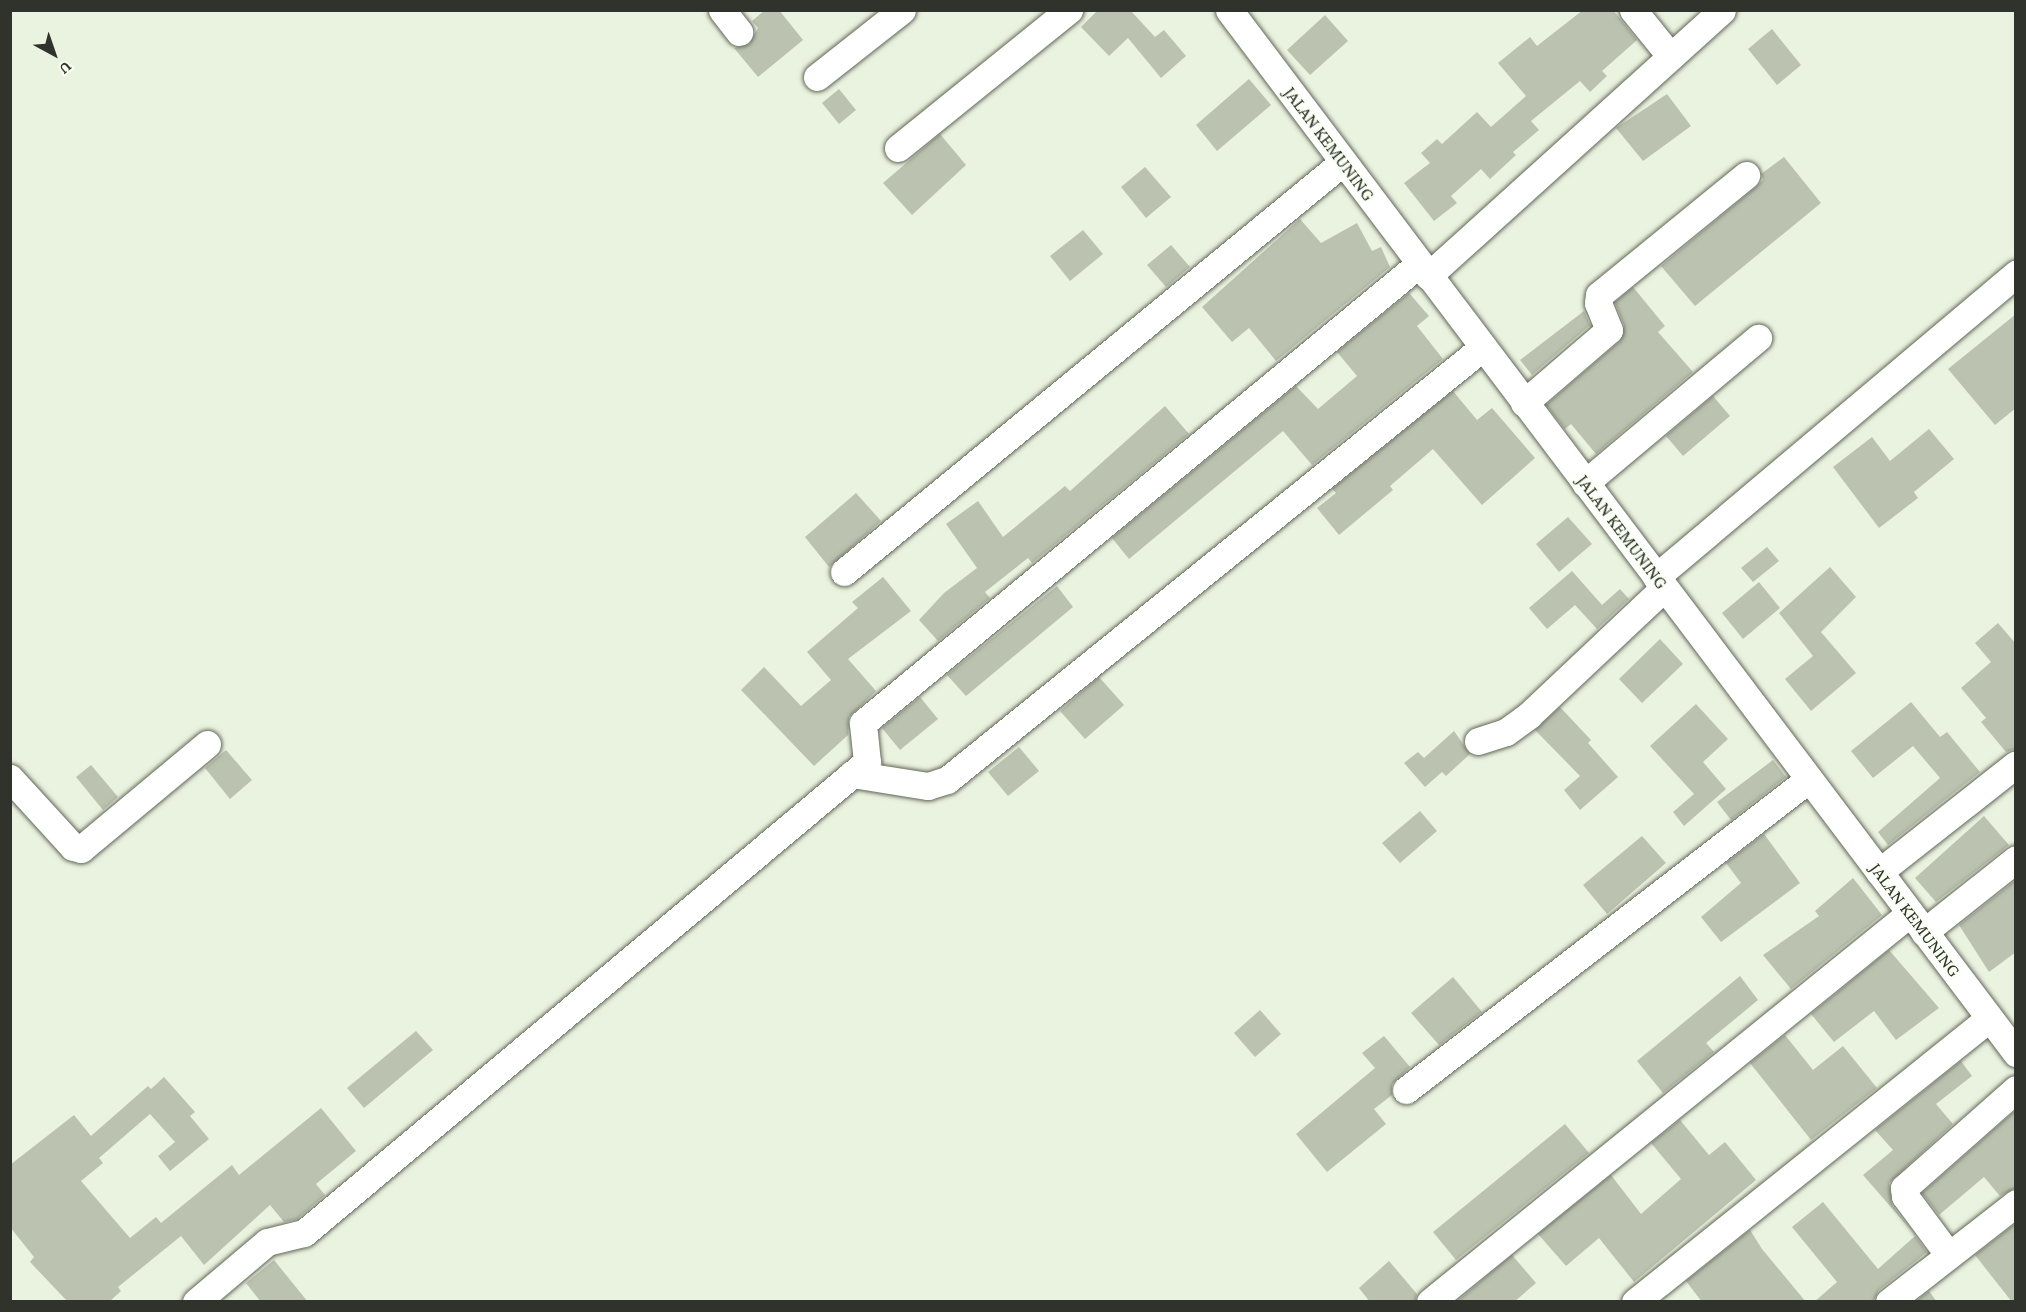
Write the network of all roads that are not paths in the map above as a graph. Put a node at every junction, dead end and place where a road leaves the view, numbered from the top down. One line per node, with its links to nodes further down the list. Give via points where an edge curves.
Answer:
1 (722, 10): 7 (street)
2 (902, 10): 9 (street)
3 (1069, 10): 10 (street)
4 (1633, 10): 8 (street)
5 (1722, 10): 8 (street)
6 (1231, 11): 11 (street, JALAN KEMUNING)
7 (739, 32)
8 (1671, 57): 13 (street)
9 (817, 77)
10 (898, 148)
11 (1343, 162): 13 (street, JALAN KEMUNING); 19 (street)
12 (1746, 175): 17 (street, via 1599,295 1598,303 1610,330)
13 (1423, 270): 16 (street, JALAN KEMUNING); 24 (street, via 863,723 869,757)
14 (2016, 274): 20 (street)
15 (1758, 338): 18 (street)
16 (1482, 348): 17 (street, JALAN KEMUNING); 24 (street, via 947,780 928,786)
17 (1524, 403): 18 (street, JALAN KEMUNING)
18 (1584, 483): 20 (street, JALAN KEMUNING)
19 (844, 572)
20 (1660, 582): 21 (street, via 1529,715 1506,732); 26 (street, JALAN KEMUNING)
21 (1478, 741)
22 (207, 744): 25 (street, via 81,849 73,847)
23 (2016, 764): 28 (street)
24 (852, 774): 36 (street, via 304,1233 267,1242)
25 (10, 778)
26 (1809, 779): 28 (street, JALAN KEMUNING); 33 (street)
27 (2016, 859): 29 (street)
28 (1880, 873): 29 (street, JALAN KEMUNING)
29 (1917, 923): 30 (street, JALAN KEMUNING); 37 (street)
30 (1989, 1018): 31 (street, JALAN KEMUNING); 38 (street)
31 (2016, 1053)
32 (2016, 1089): 35 (street, via 1904,1188 1905,1196)
33 (1406, 1090)
34 (2016, 1203): 35 (street)
35 (1948, 1254): 39 (street)
36 (196, 1302)
37 (1430, 1302)
38 (1635, 1302)
39 (1889, 1302)

